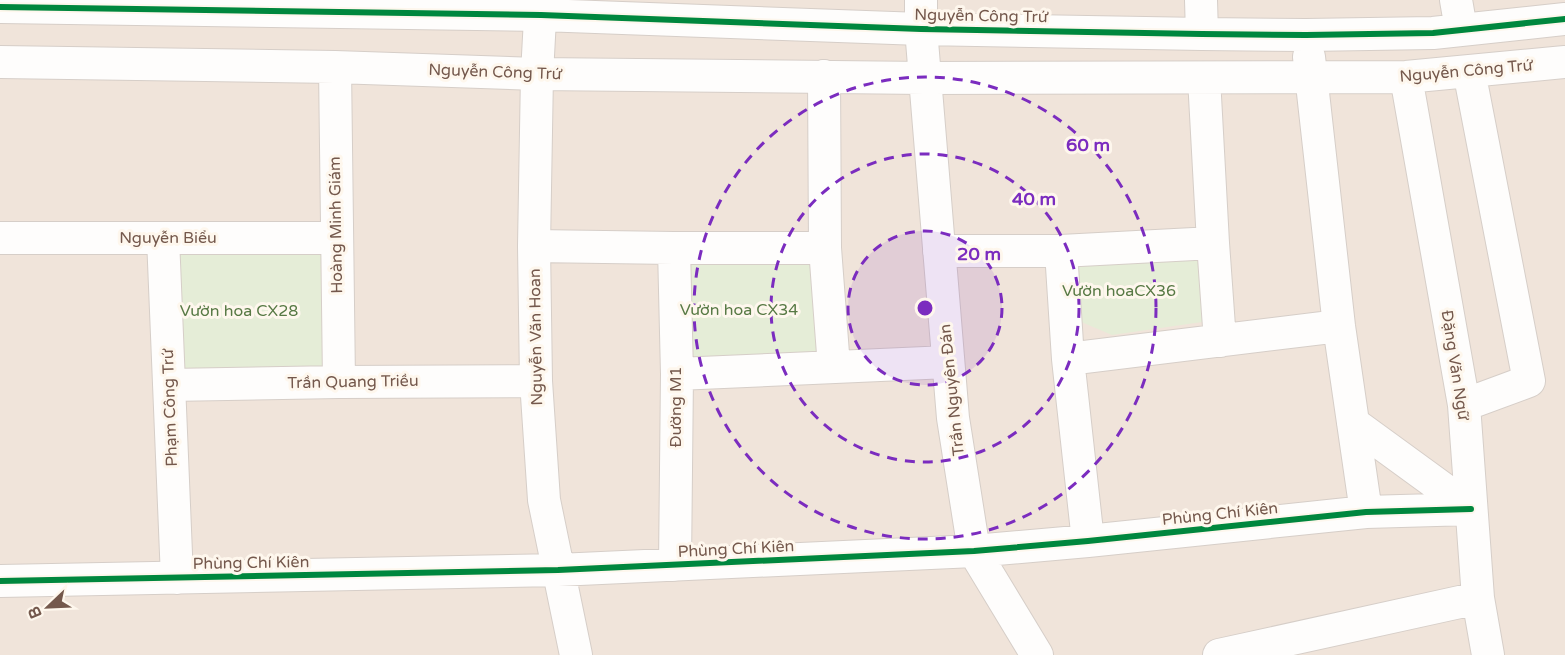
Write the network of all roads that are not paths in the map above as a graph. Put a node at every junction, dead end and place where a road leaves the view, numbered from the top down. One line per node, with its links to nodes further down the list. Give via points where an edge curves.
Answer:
1 (1201, 0): 8 (street)
2 (209, 5): 3 (street, Nguyễn Công Trứ); 4 (street, Nguyễn Công Trứ)
3 (0, 7)
4 (541, 8): 5 (street, Nguyễn Công Trứ); 14 (street, Nguyễn Văn Hoan)
5 (921, 14): 8 (street, Nguyễn Công Trứ); 18 (street, Trần Nguyên Đán)
6 (1458, 15): 7 (street, Nguyễn Công Trứ); 9 (street, Nguyễn Công Trứ, via 1433,33)
7 (1565, 19)
8 (1202, 34): 9 (street, Nguyễn Công Trứ)
9 (1306, 35): 16 (street)
10 (0, 62): 12 (street, Nguyễn Công Trứ)
11 (1565, 62): 13 (street, Nguyễn Công Trứ)
12 (334, 67): 14 (street, Nguyễn Công Trứ); 22 (street, Hoàng Minh Giám)
13 (1469, 71): 17 (street, Nguyễn Công Trứ); 38 (street, via 1529,381)
14 (537, 74): 15 (street, Nguyễn Công Trứ); 24 (street, Nguyễn Văn Hoan)
15 (824, 76): 18 (street, Nguyễn Công Trứ); 26 (street)
16 (1311, 77): 17 (street, Nguyễn Công Trứ); 19 (street, Nguyễn Công Trứ); 29 (street)
17 (1406, 77): 38 (street, Đặng Văn Ngữ)
18 (925, 78): 19 (street, Nguyễn Công Trứ); 27 (street, Trần Nguyên Đán)
19 (1204, 78): 23 (street)
20 (0, 238): 21 (street, Nguyễn Biểu)
21 (163, 238): 22 (street, Nguyễn Biểu); 37 (street, Phạm Công Trứ)
22 (336, 238): 36 (street, Hoàng Minh Giám)
23 (1213, 243): 28 (street); 30 (street)
24 (534, 246): 25 (street); 35 (street, Nguyễn Văn Hoan)
25 (674, 248): 26 (street); 34 (street, Đường M1)
26 (825, 248): 33 (street)
27 (939, 251): 28 (street); 32 (street, Trần Nguyên Đán)
28 (1061, 251): 31 (street)
29 (1339, 326): 30 (street); 39 (street)
30 (1220, 341): 31 (street)
31 (1068, 359): 42 (street)
32 (948, 362): 33 (street); 43 (street, Trần Nguyên Đán)
33 (834, 367): 34 (street)
34 (677, 374): 44 (street, Đường M1)
35 (536, 381): 36 (street, Trần Quang Triều); 45 (street, Nguyễn Văn Hoan, via 544,500)
36 (339, 382): 37 (street, Trần Quang Triều)
37 (169, 385): 46 (street, Phạm Công Trứ)
38 (1464, 405): 40 (street, Đặng Văn Ngữ)
39 (1353, 423): 40 (street); 41 (street)
40 (1471, 509): 41 (street, Phùng Chí Kiên); 48 (street, Đặng Văn Ngữ)
41 (1366, 512): 42 (street, Phùng Chí Kiên)
42 (1088, 541): 43 (street, Phùng Chí Kiên)
43 (974, 551): 44 (street, Phùng Chí Kiên); 50 (street, Trần Nguyên Đán)
44 (675, 565): 45 (street, Phùng Chí Kiên)
45 (558, 570): 46 (street, Phùng Chí Kiên); 49 (street, Nguyễn Văn Hoan)
46 (177, 578): 47 (street, Phùng Chí Kiên)
47 (0, 581)
48 (1478, 598): 51 (street); 52 (street, Đặng Văn Ngữ)
49 (576, 655)
50 (1037, 655)
51 (1219, 655)
52 (1488, 655)

